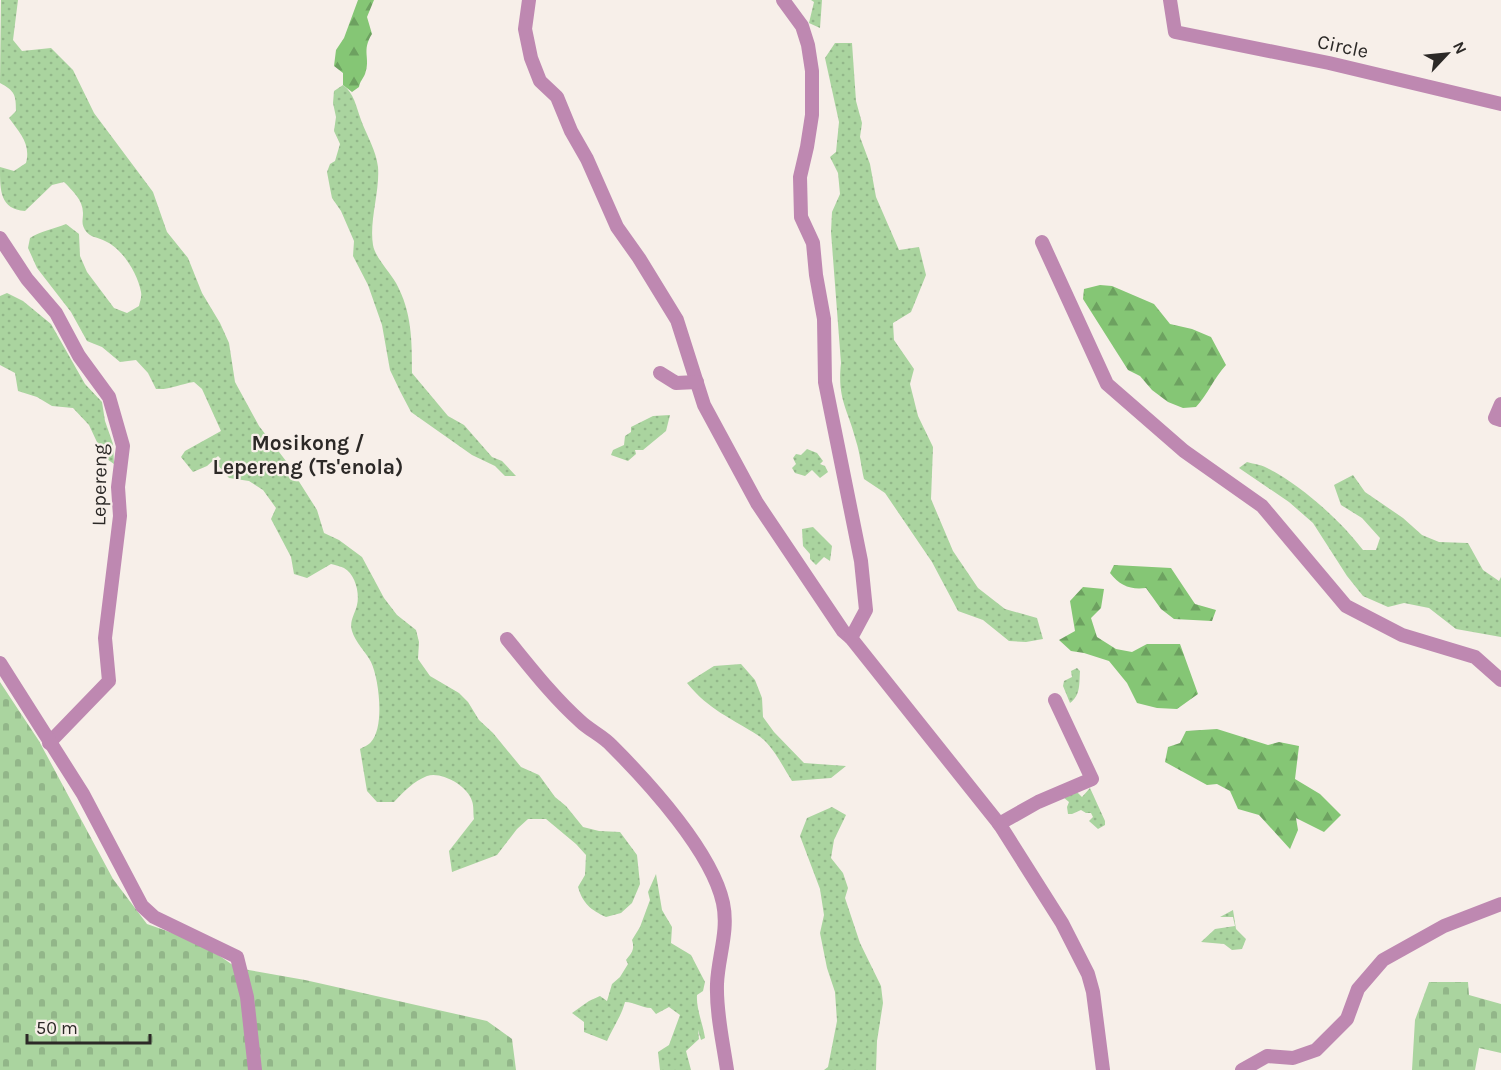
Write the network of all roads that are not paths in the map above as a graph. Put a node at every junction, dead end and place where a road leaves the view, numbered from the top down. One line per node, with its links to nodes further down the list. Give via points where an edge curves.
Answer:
1 (529, 0): 8 (street, via 525,29 540,81 557,97 617,227 677,320)
2 (783, 0): 11 (street, via 802,26 812,71 812,115 800,177 801,217 813,243 824,319 825,382 861,561 866,610)
3 (1170, 0): 4 (street, Circle, via 1174,32 1329,63)
4 (1501, 104)
5 (0, 238): 16 (street, Lepereng, via 56,313 79,356 109,397 123,446 118,487 120,516 105,638 109,681)
6 (1042, 242): 14 (street, via 1107,384 1185,451 1262,506 1346,606 1402,635 1475,657)
7 (660, 373): 8 (street, via 676,383)
8 (697, 382): 11 (street, via 704,405 757,503)
9 (1501, 404): 10 (street)
10 (1498, 419)
11 (851, 638): 17 (street)
12 (507, 639): 20 (street, via 579,720 610,744 657,793 711,868 724,906 717,999)
13 (0, 663): 16 (street)
14 (1501, 680)
15 (1055, 700): 17 (street, via 1092,778)
16 (49, 743): 19 (street, via 83,794 142,906 154,917 237,957 247,998)
17 (999, 824): 21 (street, via 1062,923 1088,974)
18 (1501, 904): 22 (street, via 1444,926 1383,960 1358,989 1347,1019 1316,1050 1293,1058 1267,1056)
19 (255, 1070)
20 (727, 1070)
21 (1103, 1070)
22 (1242, 1070)

